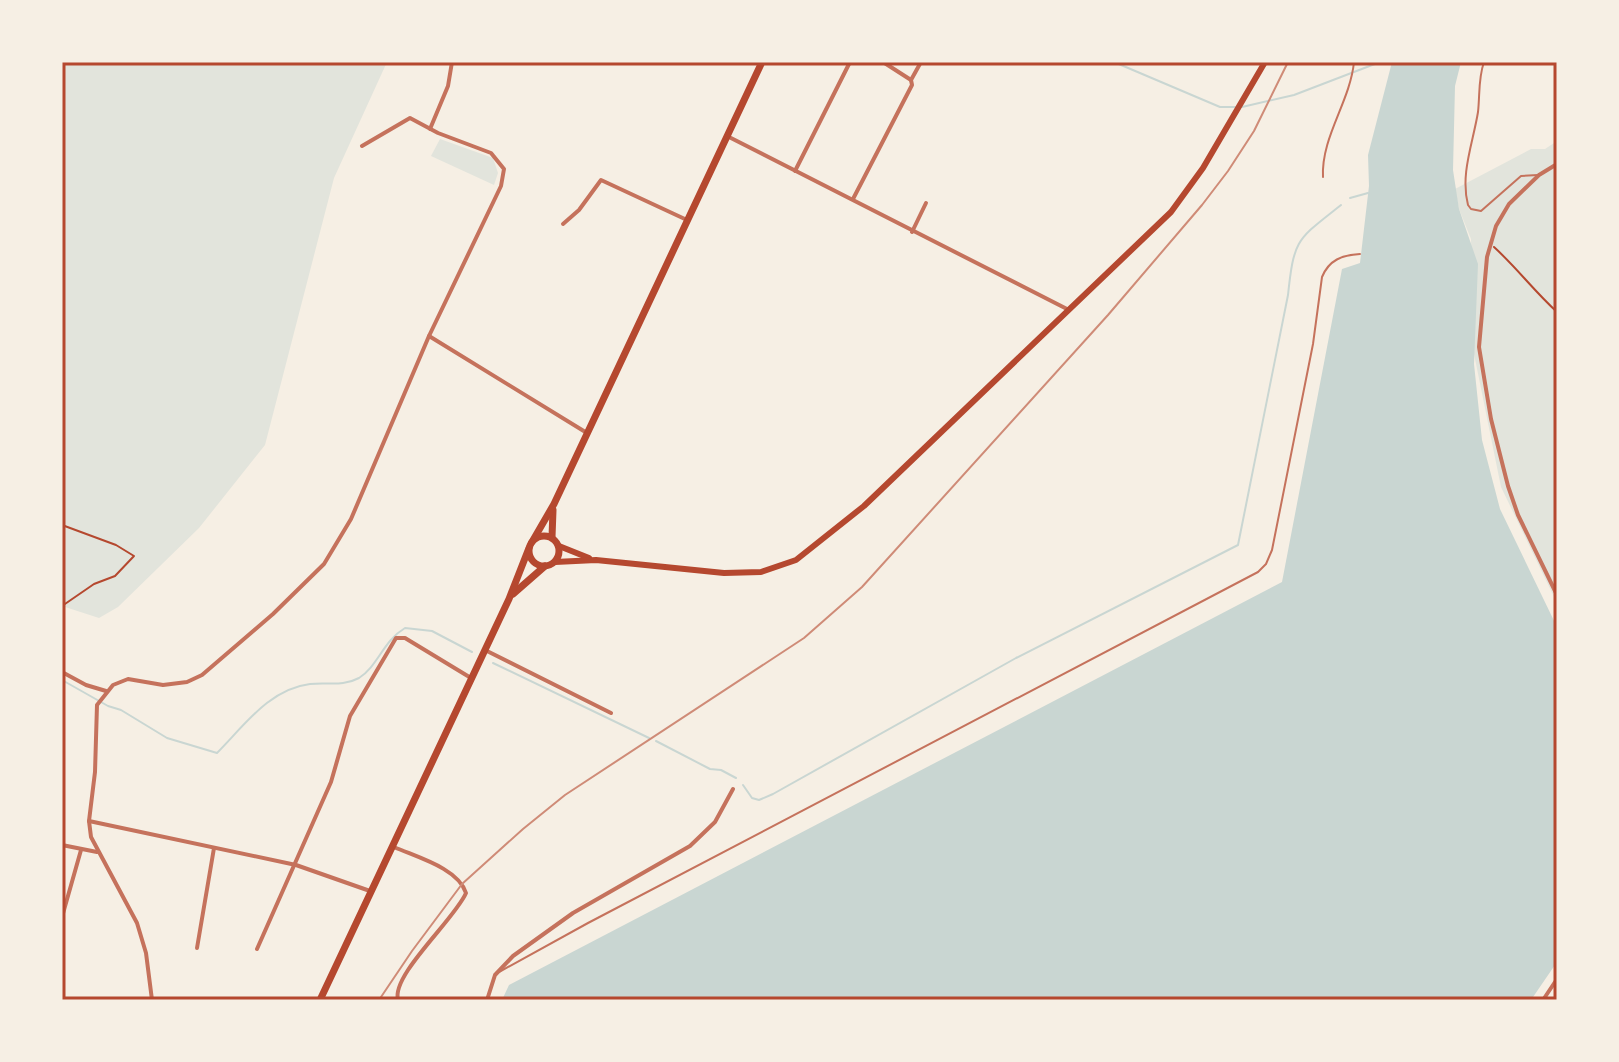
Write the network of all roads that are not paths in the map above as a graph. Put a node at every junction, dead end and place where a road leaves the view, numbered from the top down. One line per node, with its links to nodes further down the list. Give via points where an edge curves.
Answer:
1 (452, 62): 10 (street)
2 (762, 62): 11 (main road)
3 (850, 62): 14 (street)
4 (883, 62): 9 (street)
5 (921, 62): 9 (street)
6 (1265, 62): 23 (main road, via 1201,172 1171,212)
7 (1354, 62): 16 (lane, via 1352,82 1326,147)
8 (1484, 62): 15 (lane, via 1466,170 1468,205 1481,211 1521,176)
9 (911, 80): 17 (street)
10 (430, 129): 12 (street, via 410,118); 24 (street, via 491,153 504,169 491,210)
11 (727, 136): 14 (street); 19 (main road)
12 (362, 146)
13 (1557, 164): 15 (street)
14 (795, 171): 17 (street)
15 (1539, 175): 33 (street, via 1509,204 1496,226 1487,257 1479,347 1491,419 1518,515)
16 (1323, 177)
17 (853, 199): 21 (street)
18 (926, 203): 21 (street)
19 (687, 220): 20 (street, via 601,180); 25 (main road)
20 (563, 224)
21 (912, 232): 23 (street)
22 (1360, 254): 52 (lane, via 1336,259 1322,277 1272,550 1258,572)
23 (1067, 309): 30 (main road, via 864,506 796,560 745,574)
24 (429, 336): 25 (street); 38 (street, via 351,519 324,564 195,680 163,685 128,679)
25 (587, 433): 26 (main road)
26 (554, 504): 27 (main road); 28 (main road)
27 (552, 537): 28 (main road, via 539,536); 29 (main road)
28 (530, 545): 32 (main road, via 533,561); 34 (main road)
29 (559, 546): 30 (main road); 31 (main road)
30 (596, 560): 31 (main road)
31 (555, 562): 32 (main road)
32 (545, 566): 34 (main road)
33 (1557, 595)
34 (509, 599): 35 (main road)
35 (485, 650): 37 (main road); 39 (street)
36 (62, 672): 38 (street)
37 (471, 678): 43 (main road); 47 (street, via 405,638 396,638 350,716 331,782)
38 (106, 691): 41 (street, via 97,705)
39 (611, 713)
40 (733, 789): 52 (street, via 715,822 690,846 573,913)
41 (89, 821): 44 (street); 46 (street)
42 (62, 845): 45 (street)
43 (393, 846): 48 (main road); 56 (street, via 450,874 466,893 412,965 397,989)
44 (214, 848): 47 (street); 50 (street)
45 (81, 850): 46 (street); 49 (street)
46 (97, 852): 54 (street, via 137,923)
47 (296, 865): 48 (street); 51 (street)
48 (371, 891): 55 (main road)
49 (62, 917)
50 (197, 948)
51 (257, 949)
52 (495, 975): 57 (street)
53 (1557, 979): 58 (street)
54 (152, 1000)
55 (320, 1000)
56 (398, 1000)
57 (487, 1000)
58 (1543, 1000)

